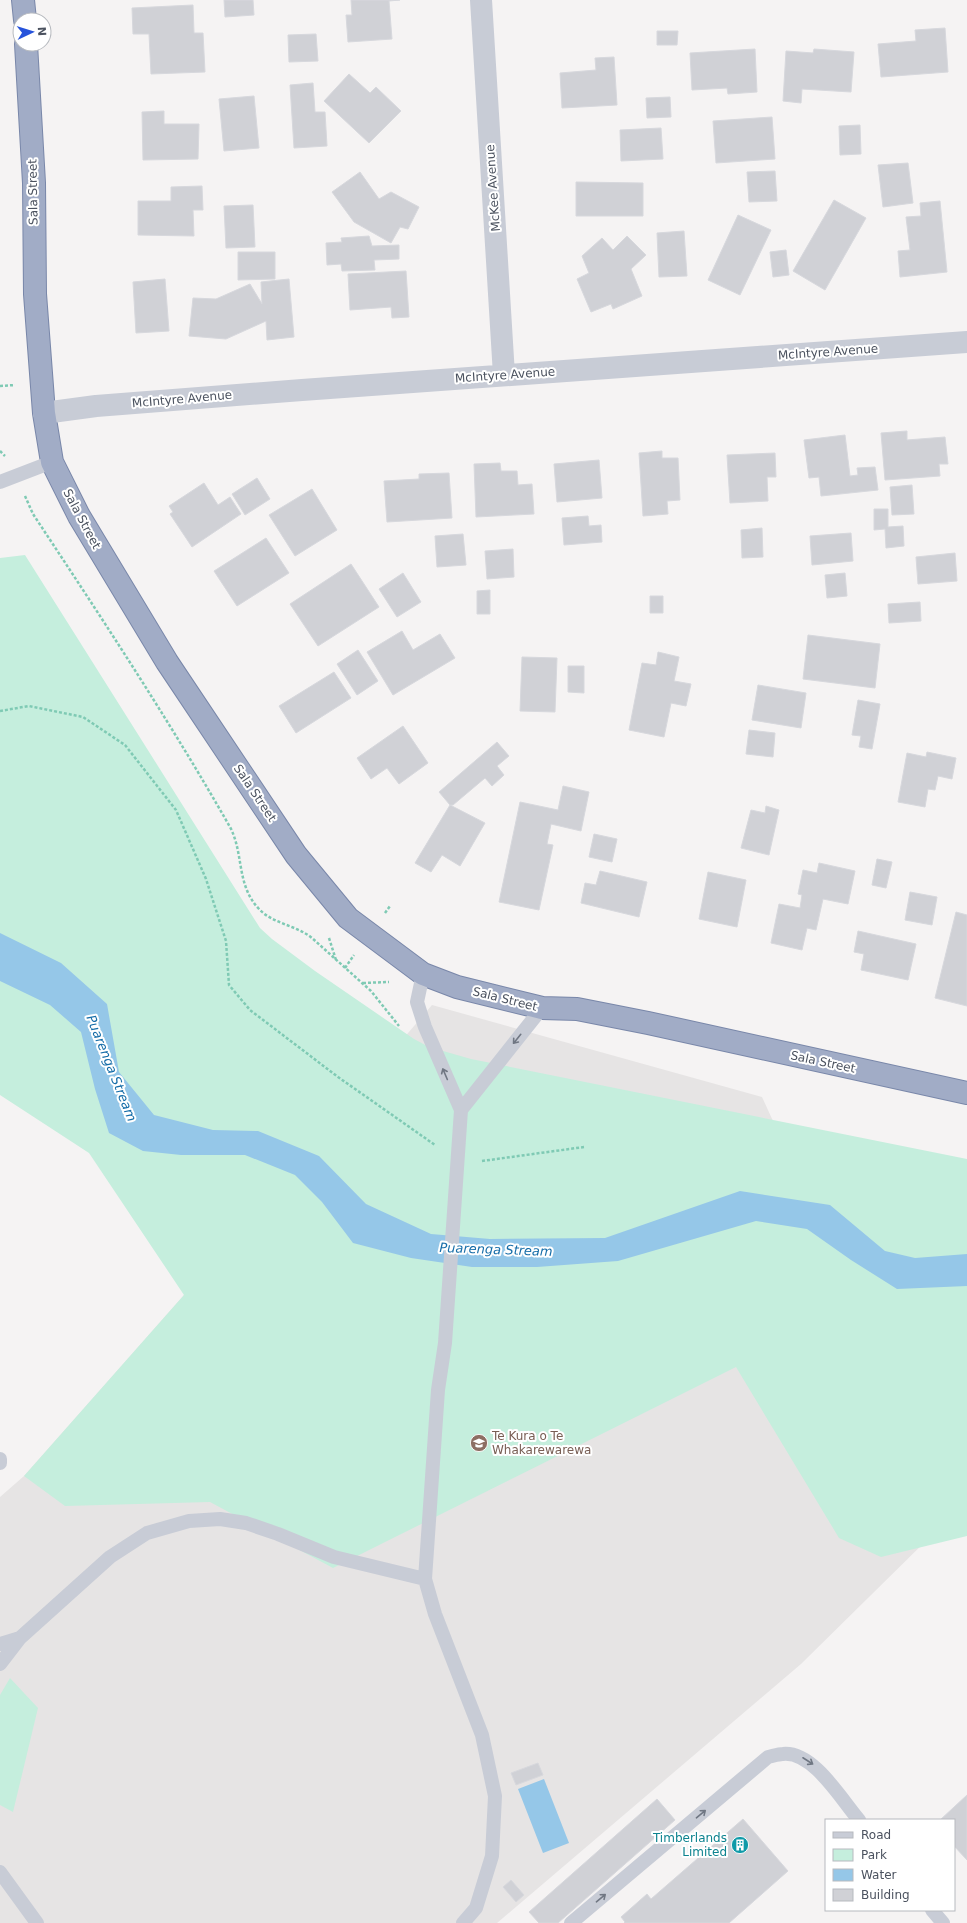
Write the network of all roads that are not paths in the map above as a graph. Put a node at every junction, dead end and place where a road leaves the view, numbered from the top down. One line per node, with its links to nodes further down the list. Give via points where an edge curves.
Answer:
1 (23, 0): 3 (highway)
2 (481, 0): 6 (street, McKee Avenue)
3 (24, 12)
4 (26, 52): 7 (highway, Sala Street, via 34,183 36,294)
5 (967, 342): 6 (street, McIntyre Avenue)
6 (504, 375): 7 (street, McIntyre Avenue, via 104,405)
7 (44, 413): 8 (highway, Sala Street)
8 (52, 462): 9 (lane); 10 (highway, Sala Street, via 108,567 167,662 296,855 348,918)
9 (0, 482)
10 (423, 974): 11 (highway, Sala Street, via 458,987); 13 (lane, one-way to 10, via 417,1002)
11 (542, 1008): 12 (highway, Sala Street, via 584,1010); 13 (lane, one-way to 13)
12 (967, 1093)
13 (460, 1110): 16 (lane, via 445,1343 438,1397)
14 (0, 1459): 15 (lane)
15 (0, 1463)
16 (425, 1580): 17 (lane, via 334,1557 246,1523 220,1519 189,1521 147,1533 110,1557); 24 (lane, via 435,1614 482,1735 496,1796 492,1856 476,1908)
17 (20, 1638): 18 (lane); 19 (lane)
18 (0, 1644)
19 (0, 1664)
20 (858, 1819): 25 (lane, one-way to 20, via 768,1757 784,1753 801,1757 814,1765)
21 (0, 1872): 23 (lane)
22 (933, 1911): 26 (lane)
23 (38, 1923)
24 (463, 1923)
25 (571, 1923)
26 (943, 1923)

